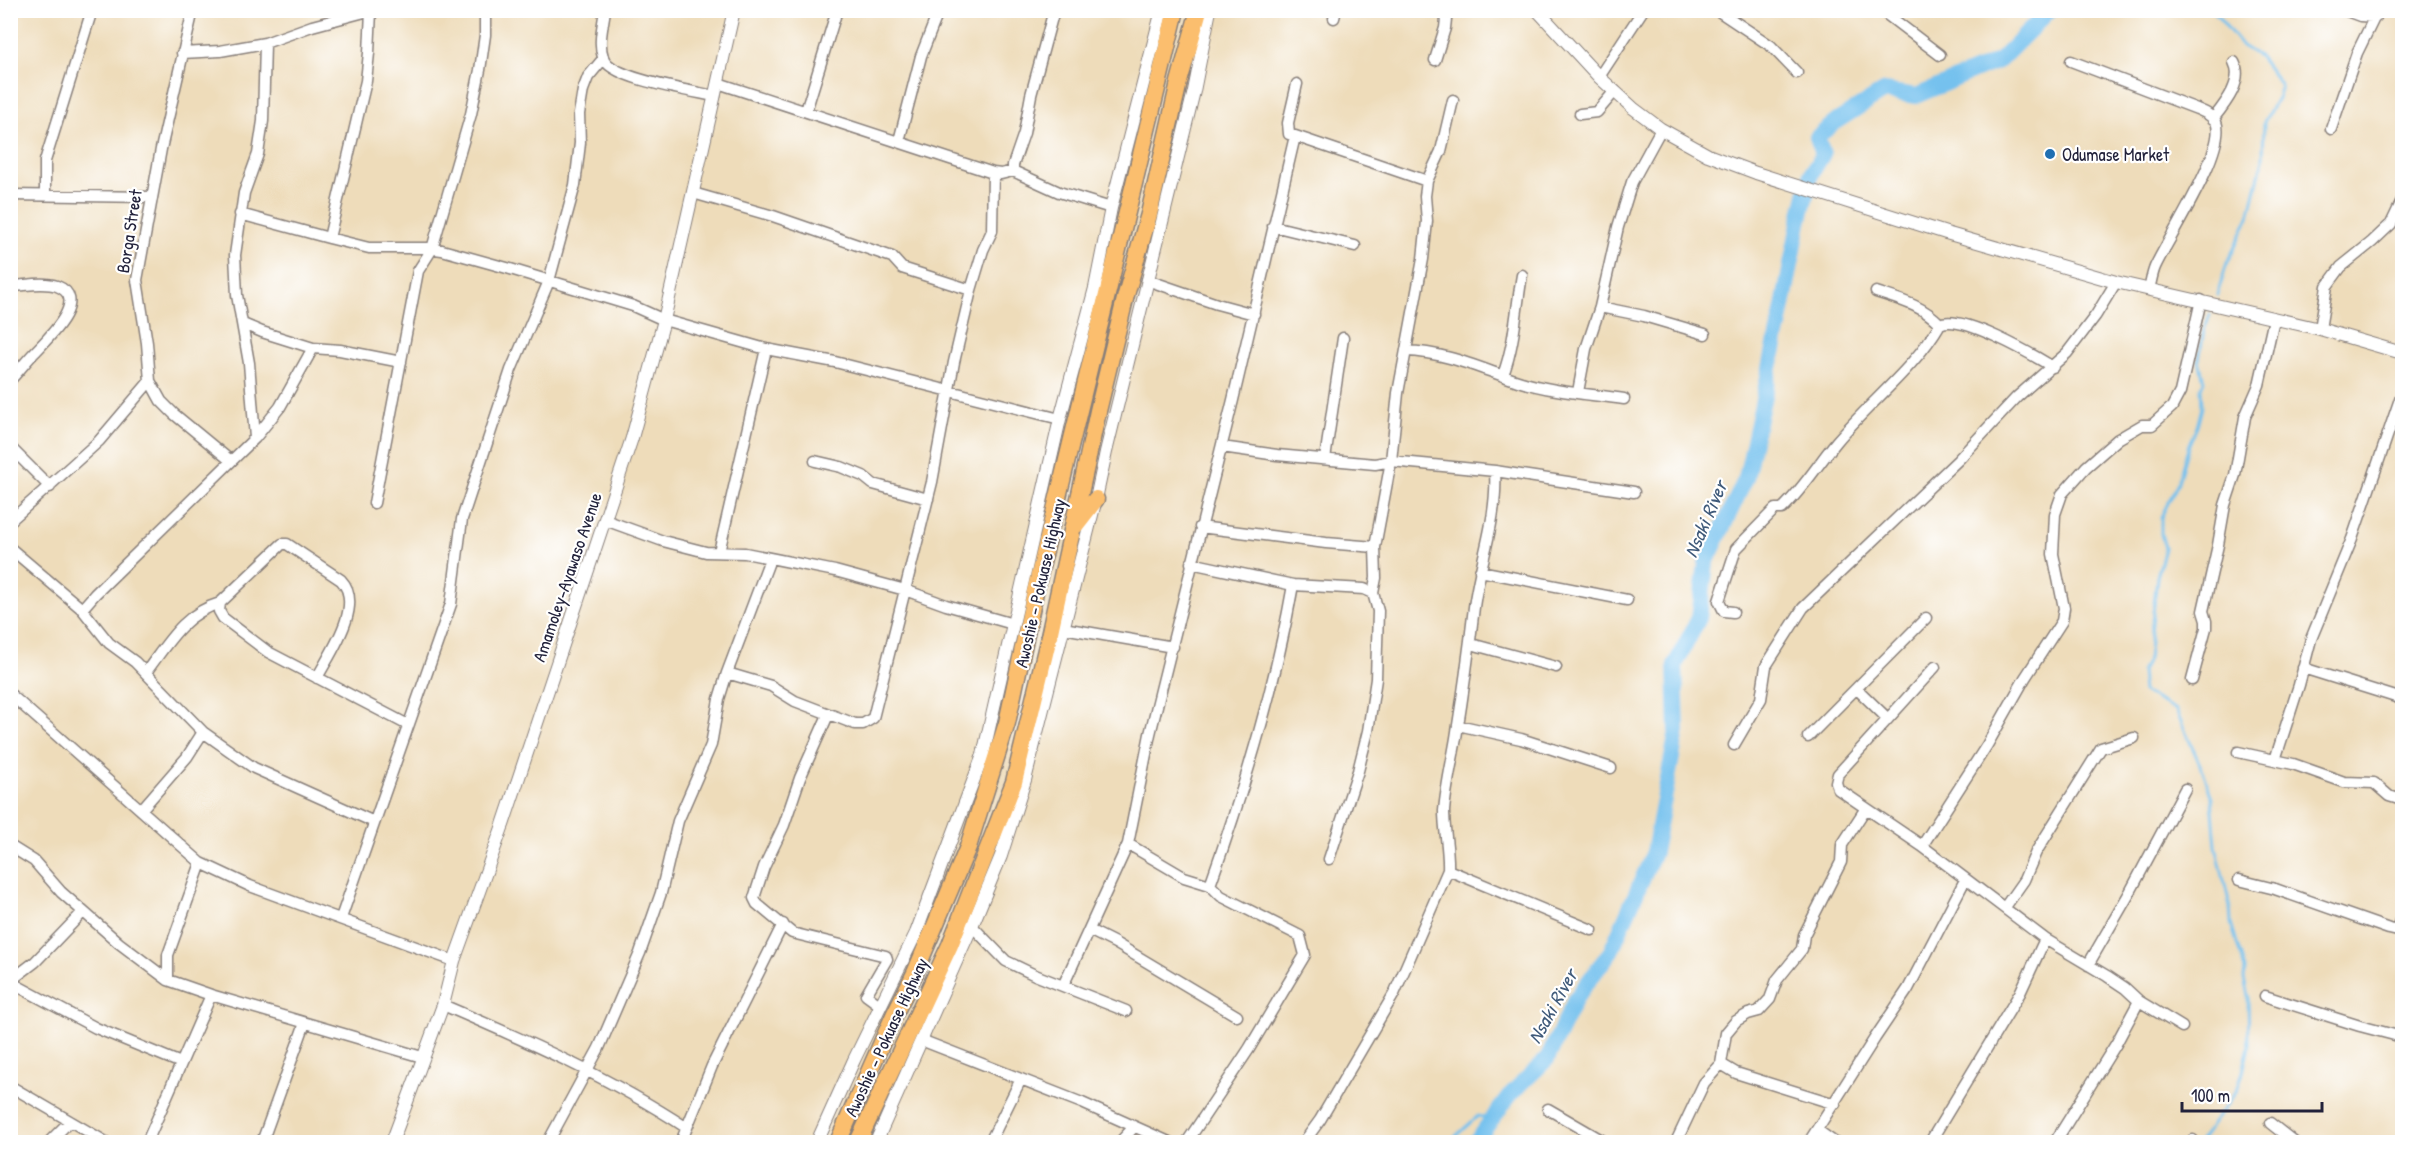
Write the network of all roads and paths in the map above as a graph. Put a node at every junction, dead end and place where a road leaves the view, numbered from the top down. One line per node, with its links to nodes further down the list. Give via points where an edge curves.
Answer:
1 (92, 10): 47 (street, via 45,160)
2 (193, 10): 22 (street, Borga Street)
3 (485, 10): 56 (street, via 485,35 475,92)
4 (605, 10): 24 (street)
5 (734, 10): 30 (street, Amamoley-Ayawaso Avenue)
6 (837, 10): 35 (street)
7 (939, 10): 41 (street, via 921,56)
8 (1054, 10): 42 (street)
9 (1162, 10): 50 (street)
10 (1176, 10): 171 (main road, Awoshie - Pokuase Highway, via 1007,723 968,847)
11 (1199, 10): 105 (main road, Awoshie - Pokuase Highway, via 1107,376)
12 (1210, 10): 59 (street)
13 (1447, 10): 25 (street)
14 (1537, 10): 29 (street)
15 (1643, 10): 29 (street)
16 (1717, 10): 28 (street, via 1771,46)
17 (1881, 10): 23 (street)
18 (2344, 10): 20 (street, via 2360,16)
19 (371, 11): 21 (street); 54 (street, via 366,81)
20 (2377, 14): 39 (street, via 2357,53)
21 (265, 43): 22 (street); 51 (street, via 263,121 258,154)
22 (182, 53): 48 (street, Borga Street)
23 (1940, 55)
24 (603, 59): 33 (street, via 610,68 629,76); 58 (street, via 583,90 575,185)
25 (1435, 60)
26 (2071, 61): 37 (street, via 2197,109)
27 (2234, 62): 37 (street, via 2238,73)
28 (1797, 73)
29 (1599, 77): 32 (street)
30 (718, 82): 33 (street, Amamoley-Ayawaso Avenue); 35 (street)
31 (1297, 84): 40 (street, via 1287,123 1289,134)
32 (1615, 91): 36 (street, via 1597,112); 38 (street)
33 (715, 96): 45 (street, Amamoley-Ayawaso Avenue)
34 (1453, 100): 44 (street, via 1441,151)
35 (806, 111): 41 (street)
36 (1580, 114)
37 (2213, 119): 63 (street, via 2218,130 2214,148 2195,196 2154,270)
38 (1661, 129): 60 (street, via 1708,155 1792,185); 66 (street, via 1632,182)
39 (2331, 129)
40 (1295, 136): 44 (street); 53 (street)
41 (899, 141): 43 (street)
42 (1013, 171): 43 (street); 50 (street, via 1059,192)
43 (993, 173): 62 (street, via 992,231)
44 (1427, 181): 77 (street, via 1423,259)
45 (693, 193): 62 (street, via 892,257 902,268); 69 (street, Amamoley-Ayawaso Avenue)
46 (10, 195): 47 (street)
47 (45, 195): 48 (street)
48 (151, 197): 83 (street, Borga Street, via 137,280)
49 (2403, 201): 52 (street)
50 (1111, 208): 88 (street, via 1095,288)
51 (240, 214): 54 (street); 70 (street, via 235,255)
52 (2397, 223): 72 (street, via 2341,267 2327,286)
53 (1273, 226): 55 (street); 67 (street)
54 (329, 238): 56 (street, via 369,248)
55 (1355, 246)
56 (432, 249): 58 (street); 79 (street, via 418,271)
57 (1522, 275): 81 (street, via 1512,353)
58 (549, 280): 69 (street, via 633,306); 136 (street, via 511,370 462,519 451,604)
59 (1148, 280): 67 (street); 100 (street)
60 (2116, 282): 63 (street); 80 (street, via 2081,336)
61 (10, 286): 82 (street, via 58,286 66,293 69,304 57,329)
62 (971, 290): 84 (street)
63 (2149, 290): 65 (street)
64 (1876, 292): 71 (street, via 1915,304)
65 (2201, 300): 68 (street); 152 (street, via 2180,392 2172,407 2152,425 2131,429 2118,438 2062,494 2055,514 2054,554 2064,608 2062,621)
66 (1600, 307): 73 (street); 85 (street, via 1586,349)
67 (1254, 314): 91 (street)
68 (2274, 319): 72 (street); 130 (street, via 2259,386 2245,417 2235,475 2225,505 2203,610 2206,628)
69 (664, 320): 76 (street); 102 (street, Amamoley-Ayawaso Avenue)
70 (243, 324): 75 (street); 89 (street)
71 (1940, 324): 80 (street, via 1953,320 2020,347); 118 (street, via 1927,346 1837,441 1799,493 1782,509 1774,509 1736,549 1719,601 1724,611)
72 (2320, 329): 78 (street)
73 (1705, 334)
74 (1342, 338): 92 (street)
75 (313, 348): 79 (street); 89 (street, via 280,406)
76 (766, 349): 84 (street, via 835,362); 108 (street)
77 (1406, 351): 81 (street, via 1438,355); 95 (street)
78 (2403, 353)
79 (401, 362): 101 (street)
80 (2053, 367): 141 (street, via 2017,397 1958,460 1803,608 1766,666 1761,699)
81 (1503, 375): 85 (street)
82 (10, 380)
83 (150, 381): 93 (street, Borga Street, via 174,414); 97 (street, via 99,441)
84 (949, 392): 88 (street); 99 (street)
85 (1578, 392): 87 (street)
86 (2403, 393): 126 (street)
87 (1624, 399)
88 (1060, 419): 120 (street)
89 (255, 438): 93 (street)
90 (10, 447): 97 (street)
91 (1222, 447): 92 (street); 104 (street)
92 (1325, 459): 95 (street, via 1375,464)
93 (231, 461): 117 (street)
94 (815, 461): 99 (street, via 841,467 873,484)
95 (1392, 461): 96 (street); 106 (street)
96 (1495, 471): 98 (street); 111 (street, via 1490,534)
97 (50, 487): 103 (street)
98 (1634, 492)
99 (928, 499): 113 (street)
100 (1096, 499): 105 (main road); 121 (street)
101 (374, 503)
102 (605, 520): 108 (street, via 663,541); 169 (street, Amamoley-Ayawaso Avenue)
103 (10, 521)
104 (1200, 527): 106 (street); 110 (street)
105 (1073, 529): 175 (main road, Awoshie - Pokuase Highway, via 1014,782)
106 (1375, 546): 114 (street)
107 (10, 549): 117 (street)
108 (719, 552): 109 (street)
109 (770, 559): 113 (street); 128 (street)
110 (1191, 563): 112 (street); 123 (street)
111 (1480, 571): 115 (street); 122 (street)
112 (1293, 585): 114 (street, via 1364,589); 158 (street, via 1276,671 1253,755)
113 (904, 590): 120 (street); 134 (street, via 873,718 855,724)
114 (1373, 593): 153 (street, via 1378,611 1377,667 1368,731)
115 (1627, 600)
116 (220, 603): 127 (street, via 195,613); 129 (street, via 223,618 268,652); 129 (street, via 282,544 341,580 348,588 348,618)
117 (82, 609): 127 (street, via 109,643)
118 (1733, 612)
119 (1926, 618): 131 (street)
120 (1013, 624): 180 (street, via 983,755 916,933)
121 (1063, 628): 123 (street); 164 (street, via 1025,780 1001,856)
122 (1471, 644): 124 (street); 137 (street)
123 (1173, 647): 150 (street)
124 (1556, 667)
125 (1935, 667): 135 (street)
126 (2303, 668): 133 (street); 143 (street)
127 (146, 672): 138 (street)
128 (727, 673): 134 (street, via 771,686); 190 (street, via 711,745 678,821 661,893 617,1007)
129 (317, 678): 136 (street)
130 (2192, 680)
131 (1857, 688): 135 (street); 139 (street)
132 (10, 694): 148 (street)
133 (2403, 699)
134 (828, 715): 163 (street, via 754,898)
135 (1888, 718): 147 (street, via 1838,774 1836,782 1838,789)
136 (408, 725): 149 (street)
137 (1458, 725): 144 (street); 155 (street, via 1444,812)
138 (203, 732): 148 (street, via 187,757); 149 (street, via 254,768)
139 (1808, 737)
140 (2134, 738): 159 (street, via 2101,748)
141 (1734, 745)
142 (2238, 752): 143 (street)
143 (2275, 760): 146 (street, via 2344,782 2374,783 2389,796)
144 (1611, 768)
145 (2185, 789): 170 (street)
146 (2403, 800)
147 (1866, 808): 152 (street); 189 (street, via 1842,845 1841,862 1804,936 1802,949 1777,980 1770,999 1726,1032)
148 (141, 810): 154 (street)
149 (374, 822): 162 (street)
150 (1128, 844): 158 (street, via 1184,877); 165 (street)
151 (10, 846): 160 (street, via 34,861)
152 (1922, 846): 156 (street)
153 (1329, 860)
154 (201, 863): 162 (street, via 250,886); 172 (street, via 168,954)
155 (1448, 870): 166 (street); 215 (street, via 1394,994)
156 (1965, 880): 159 (street); 193 (street, via 1908,989)
157 (2239, 880): 167 (street)
158 (1210, 885): 214 (street, via 1221,896 1300,936 1305,955)
159 (2005, 907): 168 (street)
160 (83, 912): 172 (street); 173 (street)
161 (2403, 914): 167 (street)
162 (341, 918): 169 (street)
163 (783, 924): 180 (street, via 792,933 886,956 866,995); 198 (street, via 712,1066)
164 (972, 926): 174 (street, via 1006,961); 186 (street)
165 (1089, 930): 174 (street); 182 (street)
166 (1592, 930)
167 (2400, 931)
168 (2045, 939): 170 (street); 220 (street, via 2019,993)
169 (454, 961): 179 (street, Amamoley-Ayawaso Avenue)
170 (2088, 965): 178 (street)
171 (915, 973): 175 (main road); 208 (main road, Awoshie - Pokuase Highway)
172 (168, 980): 176 (street)
173 (11, 981): 188 (street, via 96,1028)
174 (1063, 986): 181 (street)
175 (930, 987): 209 (main road, Awoshie - Pokuase Highway)
176 (211, 995): 183 (street); 188 (street)
177 (2265, 996): 185 (street)
178 (2139, 1001): 184 (street); 221 (street)
179 (443, 1005): 187 (street, Amamoley-Ayawaso Avenue); 190 (street, via 541,1046)
180 (881, 1006): 207 (street)
181 (1126, 1011)
182 (1237, 1016)
183 (305, 1023): 187 (street); 203 (street)
184 (2182, 1027)
185 (2403, 1037)
186 (921, 1040): 191 (street); 210 (street)
187 (422, 1058): 204 (street, Amamoley-Ayawaso Avenue)
188 (181, 1063): 202 (street)
189 (1721, 1064): 193 (street, via 1736,1073); 217 (street, via 1704,1083)
190 (586, 1070): 198 (street); 205 (street)
191 (1021, 1079): 197 (street); 211 (street)
192 (10, 1086): 195 (street)
193 (1834, 1104): 199 (street)
194 (1548, 1109): 216 (street)
195 (70, 1121): 200 (street); 201 (street)
196 (2270, 1123): 222 (street)
197 (1134, 1127): 212 (street); 213 (street)
198 (687, 1128): 206 (street)
199 (1818, 1130): 218 (street); 219 (street)
200 (50, 1143)
201 (106, 1143)
202 (147, 1143)
203 (262, 1143)
204 (392, 1143)
205 (548, 1143)
206 (681, 1143)
207 (817, 1143)
208 (838, 1143)
209 (858, 1143)
210 (876, 1143)
211 (990, 1143)
212 (1120, 1143)
213 (1169, 1143)
214 (1187, 1143)
215 (1304, 1143)
216 (1605, 1143)
217 (1676, 1143)
218 (1809, 1143)
219 (1834, 1143)
220 (1930, 1143)
221 (2055, 1143)
222 (2294, 1143)

